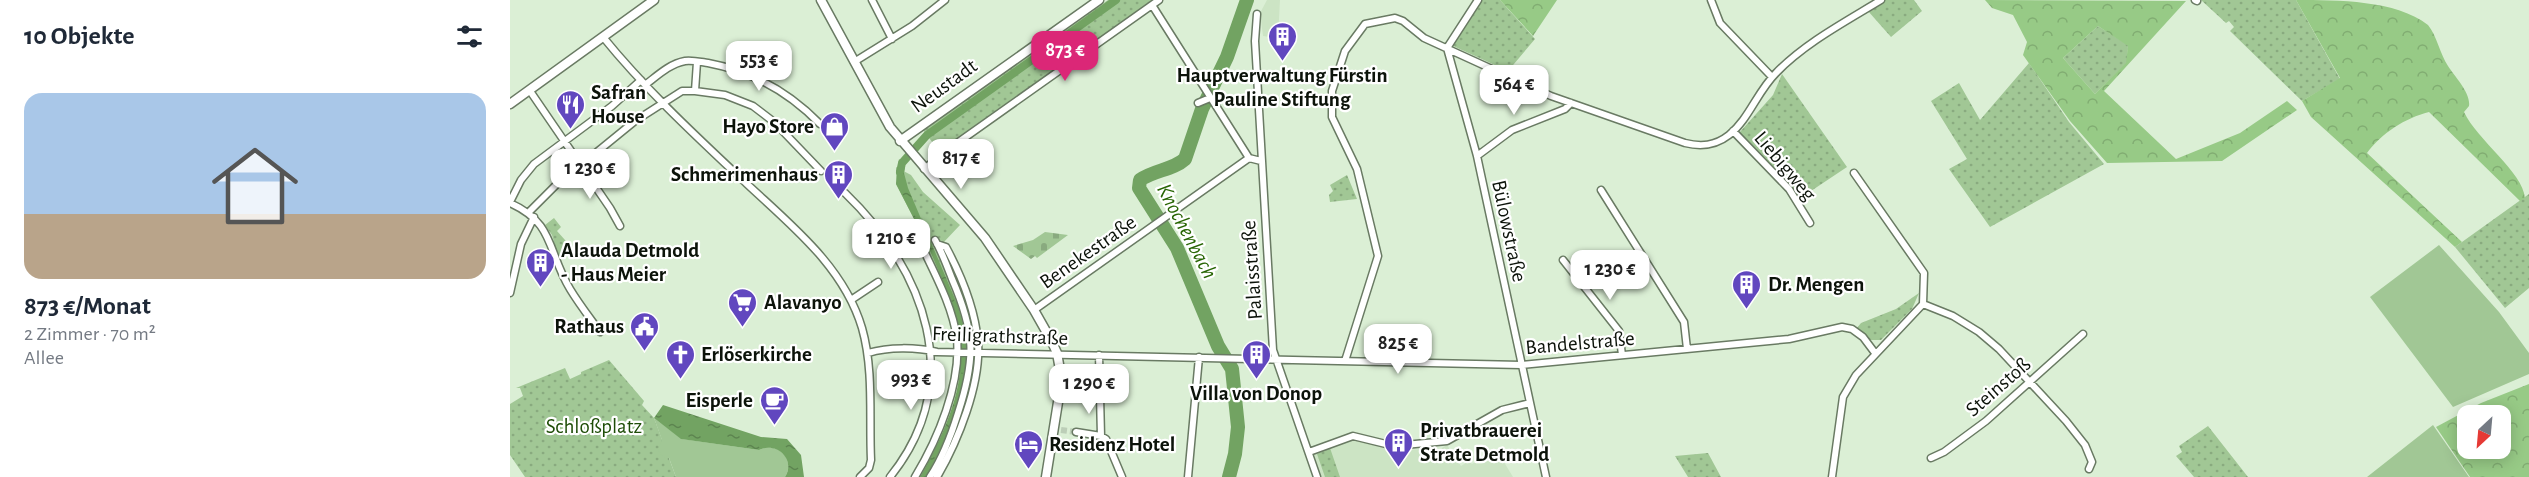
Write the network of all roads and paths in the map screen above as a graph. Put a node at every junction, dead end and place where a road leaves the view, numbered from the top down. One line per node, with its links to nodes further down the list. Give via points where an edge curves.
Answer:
1 (654, 0): 12 (main road)
2 (821, 0): 16 (main road)
3 (872, 0): 13 (street)
4 (945, 0): 13 (street)
5 (1159, 0): 10 (street)
6 (1478, 0): 14 (street)
7 (1711, 0): 17 (street, via 1720,23)
8 (1881, 0): 17 (street, via 1818,39)
9 (1093, 2): 29 (main road, Neustadt)
10 (1152, 5): 21 (street); 34 (street)
11 (1257, 14): 32 (street, Palaisstraße)
12 (603, 37): 18 (street); 19 (main road)
13 (892, 39): 16 (street)
14 (1447, 48): 23 (street); 30 (street, Bülowstraße); 65 (street, via 1424,39 1395,18 1365,24 1345,51 1332,91 1332,117 1357,169 1378,256)
15 (697, 62): 18 (street, via 685,61); 20 (street); 26 (street, via 734,68 767,83)
16 (854, 62): 29 (main road)
17 (1772, 77): 27 (street)
18 (643, 83): 25 (street); 28 (street)
19 (530, 91): 24 (main road); 28 (street)
20 (695, 91): 25 (street, via 682,91); 35 (street, via 712,92 753,106 774,122)
21 (1211, 98): 22 (street); 31 (street)
22 (1198, 103)
23 (1572, 103): 27 (street, via 1694,145 1712,143); 30 (street, via 1565,110 1512,130)
24 (510, 104)
25 (663, 104): 33 (street, via 635,121); 49 (street, via 784,218 826,262)
26 (820, 124)
27 (1733, 131): 42 (street, Liebigweg, via 1789,189)
28 (564, 140): 33 (street); 39 (street, via 534,164)
29 (900, 141): 34 (main road)
30 (1477, 156): 66 (street, Bülowstraße)
31 (1249, 158): 32 (street); 51 (street, Benekestraße)
32 (1261, 161): 64 (street, Palaisstraße)
33 (581, 166): 40 (street); 43 (street)
34 (924, 169): 51 (main road, via 985,238)
35 (820, 171)
36 (1854, 173): 50 (street, via 1924,273)
37 (1601, 190): 54 (street, via 1684,322)
38 (845, 193): 55 (street, via 881,232 905,271)
39 (510, 202): 40 (street)
40 (529, 212): 41 (street)
41 (534, 217): 48 (street, via 521,244); 52 (street, via 542,225 570,289)
42 (1810, 223)
43 (620, 226)
44 (936, 242): 59 (street, via 946,247 968,296 975,323)
45 (925, 253): 56 (street, via 953,319)
46 (1563, 260): 62 (street, via 1619,331)
47 (878, 282): 49 (street)
48 (510, 293)
49 (851, 300): 58 (street)
50 (1923, 304): 57 (street); 67 (street, via 1979,332)
51 (1034, 310): 60 (main road)
52 (600, 332)
53 (2083, 334): 67 (street, Steinstoß)
54 (1687, 349): 57 (street, Bandelstraße, via 1789,339 1842,327 1863,337); 62 (street, Bandelstraße)
55 (932, 351): 56 (street, Freiligrathstraße); 58 (street, Freiligrathstraße); 76 (street, via 926,405 918,429)
56 (958, 352): 59 (street, Freiligrathstraße); 77 (street, via 937,435)
57 (1875, 352): 85 (street, via 1843,396)
58 (868, 353): 75 (street, via 871,460)
59 (973, 353): 60 (street, Freiligrathstraße); 72 (street, via 975,381)
60 (1057, 353): 61 (street, Freiligrathstraße); 80 (main road, via 1057,430)
61 (1099, 355): 63 (street, Freiligrathstraße); 70 (street)
62 (1622, 356): 66 (street, Bandelstraße)
63 (1199, 357): 64 (street, Freiligrathstraße); 82 (street)
64 (1276, 358): 65 (street, Bandelstraße); 71 (street, Palaisstraße)
65 (1345, 361): 66 (street, Bandelstraße)
66 (1521, 365): 68 (street, Bülowstraße)
67 (2030, 381): 73 (street, Steinstoß, via 1986,421); 74 (street, via 2085,445 2092,462)
68 (1530, 403): 71 (street, via 1502,410 1447,441 1394,446 1353,436); 84 (street, Bülowstraße)
69 (1076, 432): 70 (street)
70 (1101, 436): 81 (street, via 1108,442)
71 (1309, 452): 83 (street, Palaisstraße)
72 (944, 457): 78 (street); 79 (street)
73 (1931, 458)
74 (2089, 469)
75 (861, 477)
76 (890, 477)
77 (915, 477)
78 (930, 477)
79 (937, 477)
80 (1046, 477)
81 (1122, 477)
82 (1188, 477)
83 (1317, 477)
84 (1546, 477)
85 (1832, 477)

